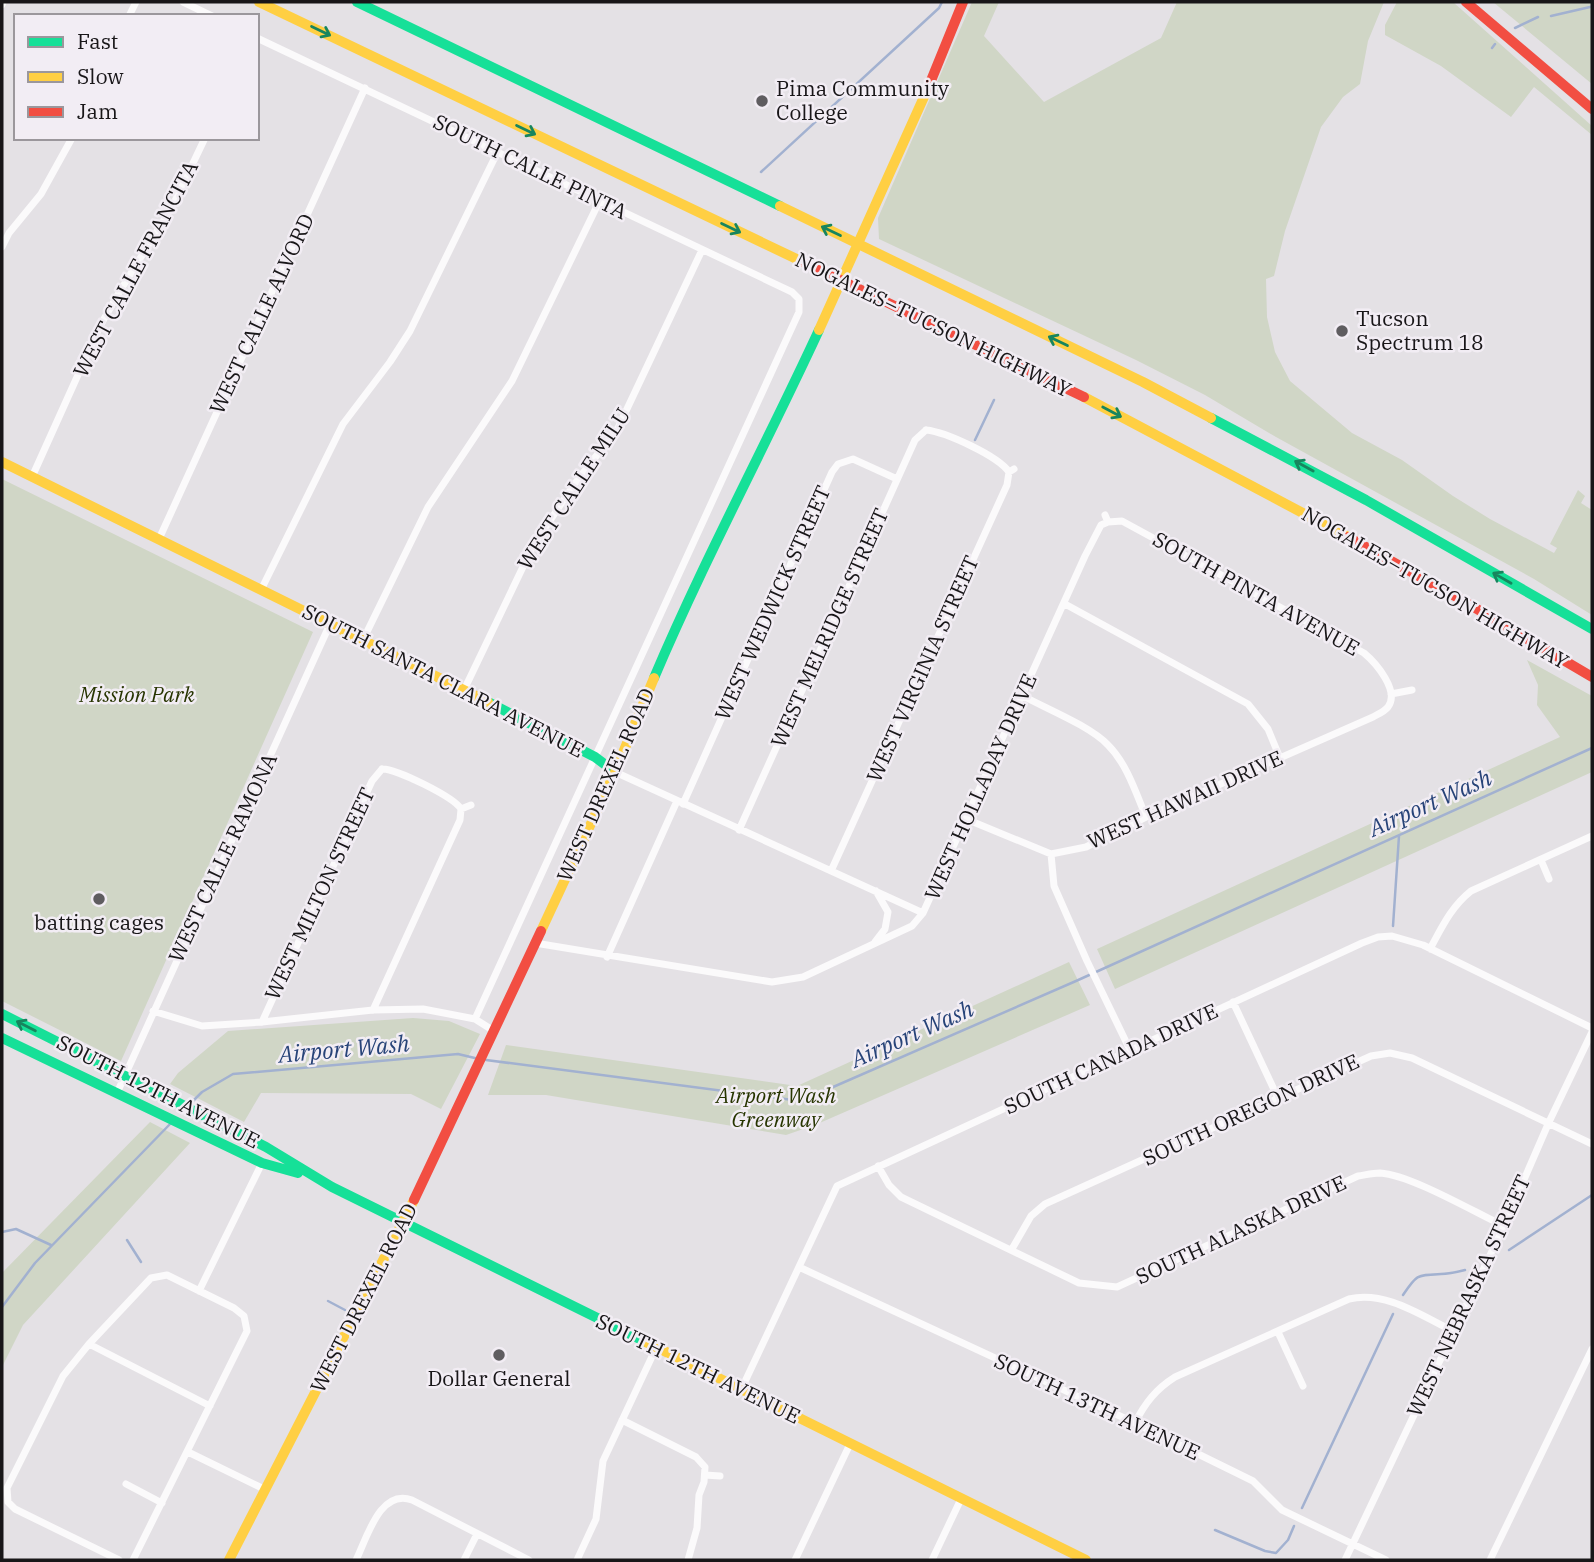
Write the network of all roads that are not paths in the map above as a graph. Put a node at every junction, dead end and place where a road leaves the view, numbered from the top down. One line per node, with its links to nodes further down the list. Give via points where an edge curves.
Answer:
1 (183, 2): 6 (street)
2 (259, 2): 30 (main road, NOGALES–TUCSON HIGHWAY, one-way to 30, via 1090,400 1307,514)
3 (357, 2): 28 (main road, NOGALES–TUCSON HIGHWAY, one-way to 3, via 1366,500 1143,382)
4 (963, 2): 39 (main road, WEST DREXEL ROAD, via 871,218 681,614)
5 (1466, 2): 9 (main road)
6 (208, 14)
7 (259, 39): 8 (street, SOUTH CALLE PINTA)
8 (365, 88): 12 (street, SOUTH CALLE PINTA); 24 (street, WEST CALLE ALVORD)
9 (1592, 109)
10 (71, 140): 14 (street)
11 (204, 140): 21 (street, WEST CALLE FRANCITA, via 173,205 100,326)
12 (498, 151): 13 (street, SOUTH CALLE PINTA); 25 (street, via 410,331 343,424)
13 (600, 200): 15 (street, SOUTH CALLE PINTA); 29 (street, via 512,381 428,506)
14 (2, 247)
15 (702, 250): 16 (street, SOUTH CALLE PINTA); 31 (street, WEST CALLE MILU, via 618,428 533,546)
16 (799, 299): 35 (street, WEST DREXEL ROAD, via 799,312)
17 (925, 426): 22 (street, WEST MELRIDGE STREET); 49 (street, WEST VIRGINIA STREET, via 1012,471)
18 (841, 450): 19 (street)
19 (844, 460): 22 (street, via 853,458); 40 (street, WEST WEDWICK STREET, via 832,472)
20 (2, 462): 21 (main road, SOUTH SANTA CLARA AVENUE)
21 (32, 477): 24 (main road, SOUTH SANTA CLARA AVENUE)
22 (898, 479): 45 (street, WEST MELRIDGE STREET)
23 (1107, 518): 26 (street, WEST HOLLADAY DRIVE); 33 (street, SOUTH PINTA AVENUE, via 1122,521 1364,653 1385,679)
24 (159, 539): 25 (main road, SOUTH SANTA CLARA AVENUE)
25 (261, 590): 27 (main road, SOUTH SANTA CLARA AVENUE)
26 (1065, 604): 34 (street, WEST HOLLADAY DRIVE); 36 (street, via 1248,704 1268,729)
27 (330, 624): 29 (main road, SOUTH SANTA CLARA AVENUE); 59 (street, WEST CALLE RAMONA)
28 (1592, 629)
29 (363, 640): 31 (main road, SOUTH SANTA CLARA AVENUE)
30 (1592, 677)
31 (464, 690): 35 (main road, SOUTH SANTA CLARA AVENUE)
32 (1412, 690): 33 (street)
33 (1391, 695): 36 (street, WEST HAWAII DRIVE, via 1383,712)
34 (1023, 696): 43 (street, via 1108,744); 44 (street, WEST HOLLADAY DRIVE)
35 (594, 757): 39 (main road, SOUTH SANTA CLARA AVENUE); 61 (street, WEST DREXEL ROAD)
36 (1280, 758): 43 (street, WEST HAWAII DRIVE)
37 (379, 760): 38 (street)
38 (382, 769): 42 (street, via 453,800); 62 (street, WEST MILTON STREET, via 375,775)
39 (615, 772): 40 (street, SOUTH SANTA CLARA AVENUE); 53 (main road, WEST DREXEL ROAD)
40 (680, 802): 45 (street, SOUTH SANTA CLARA AVENUE); 56 (street, WEST WEDWICK STREET)
41 (471, 804): 42 (street)
42 (461, 809): 58 (street)
43 (1146, 817): 47 (street, WEST HAWAII DRIVE, via 1086,847)
44 (966, 819): 47 (street); 52 (street, WEST HOLLADAY DRIVE)
45 (739, 830): 49 (street, SOUTH SANTA CLARA AVENUE)
46 (1592, 836): 48 (street)
47 (1051, 854): 66 (street, via 1055,886)
48 (1541, 860): 50 (street); 55 (street, via 1458,901)
49 (831, 871): 51 (street, SOUTH SANTA CLARA AVENUE)
50 (1549, 878)
51 (876, 891): 52 (street, SOUTH SANTA CLARA AVENUE); 54 (street, via 888,912 885,929)
52 (923, 913): 54 (street, WEST HOLLADAY DRIVE, via 905,930)
53 (534, 943): 56 (street, WEST HOLLADAY DRIVE); 64 (main road, WEST DREXEL ROAD)
54 (873, 945): 56 (street, WEST HOLLADAY DRIVE, via 803,977 772,982)
55 (1430, 949): 57 (street, SOUTH CANADA DRIVE, via 1392,936 1378,937); 63 (street, SOUTH CANADA DRIVE)
56 (607, 957)
57 (1233, 1002): 66 (street, SOUTH CANADA DRIVE); 69 (street)
58 (373, 1010): 61 (street, via 423,1009); 62 (street)
59 (153, 1011): 62 (street, via 202,1026); 67 (street, WEST CALLE RAMONA)
60 (2, 1014): 67 (main road, SOUTH 12TH AVENUE, one-way to 60)
61 (475, 1019): 64 (street)
62 (262, 1022)
63 (1592, 1030): 70 (street, WEST NEBRASKA STREET)
64 (494, 1031): 75 (main road, WEST DREXEL ROAD)
65 (2, 1038): 68 (main road, SOUTH 12TH AVENUE)
66 (1130, 1050): 73 (street, SOUTH CANADA DRIVE)
67 (124, 1075): 68 (street, WEST CALLE RAMONA); 74 (main road, SOUTH 12TH AVENUE, via 266,1147)
68 (117, 1093): 72 (main road, SOUTH 12TH AVENUE)
69 (1278, 1098): 70 (street, SOUTH OREGON DRIVE, via 1350,1064 1390,1053 1412,1058); 77 (street, SOUTH OREGON DRIVE, via 1045,1204 1031,1216)
70 (1549, 1122): 71 (street, SOUTH OREGON DRIVE); 76 (street, WEST NEBRASKA STREET)
71 (1592, 1144)
72 (262, 1163): 74 (main road, SOUTH 12TH AVENUE); 79 (street)
73 (878, 1166): 77 (street, SOUTH ALASKA DRIVE, via 901,1197); 78 (street, SOUTH CANADA DRIVE, via 836,1186)
74 (311, 1176): 75 (main road, SOUTH 12TH AVENUE)
75 (403, 1223): 83 (main road, SOUTH 12TH AVENUE); 95 (main road, WEST DREXEL ROAD)
76 (1504, 1226): 77 (street, SOUTH ALASKA DRIVE, via 1405,1179 1380,1173 1358,1177 1117,1287 1079,1283); 80 (street, WEST NEBRASKA STREET)
77 (1012, 1249)
78 (799, 1267): 86 (street, SOUTH CANADA DRIVE); 89 (street, SOUTH 13TH AVENUE)
79 (199, 1291): 82 (street, via 167,1275 151,1278); 87 (street, via 234,1308 250,1323)
80 (1454, 1331): 81 (street, via 1367,1296 1349,1299); 100 (street, WEST NEBRASKA STREET)
81 (1278, 1332): 85 (street); 89 (street, via 1175,1377 1145,1403)
82 (89, 1344): 87 (street); 96 (street, via 63,1376 10,1479)
83 (656, 1348): 86 (main road, SOUTH 12TH AVENUE); 88 (street)
84 (1592, 1349): 115 (street)
85 (1303, 1386)
86 (741, 1390): 90 (main road, SOUTH 12TH AVENUE)
87 (210, 1406): 91 (street)
88 (622, 1420): 92 (street, via 696,1457); 108 (street, via 603,1461 596,1519)
89 (1135, 1423): 100 (street, SOUTH 13TH AVENUE, via 1253,1481 1282,1510)
90 (850, 1444): 97 (main road, SOUTH 12TH AVENUE); 110 (street)
91 (188, 1452): 95 (street); 98 (street)
92 (705, 1471): 93 (street); 109 (street)
93 (720, 1476)
94 (126, 1484): 98 (street)
95 (266, 1490): 104 (main road, WEST DREXEL ROAD)
96 (6, 1498): 102 (street, via 15,1508)
97 (961, 1499): 101 (main road, SOUTH 12TH AVENUE); 111 (street)
98 (162, 1503): 103 (street)
99 (477, 1534): 105 (street, via 412,1500 393,1496 382,1508); 106 (street); 107 (street)
100 (1353, 1544): 113 (street, WEST NEBRASKA STREET); 114 (street, SOUTH 13TH AVENUE)
101 (1071, 1557): 112 (main road, SOUTH 12TH AVENUE)
102 (119, 1560)
103 (133, 1560)
104 (229, 1560)
105 (356, 1560)
106 (464, 1560)
107 (529, 1560)
108 (578, 1560)
109 (688, 1560)
110 (795, 1560)
111 (932, 1560)
112 (1086, 1560)
113 (1345, 1560)
114 (1386, 1560)
115 (1490, 1560)

